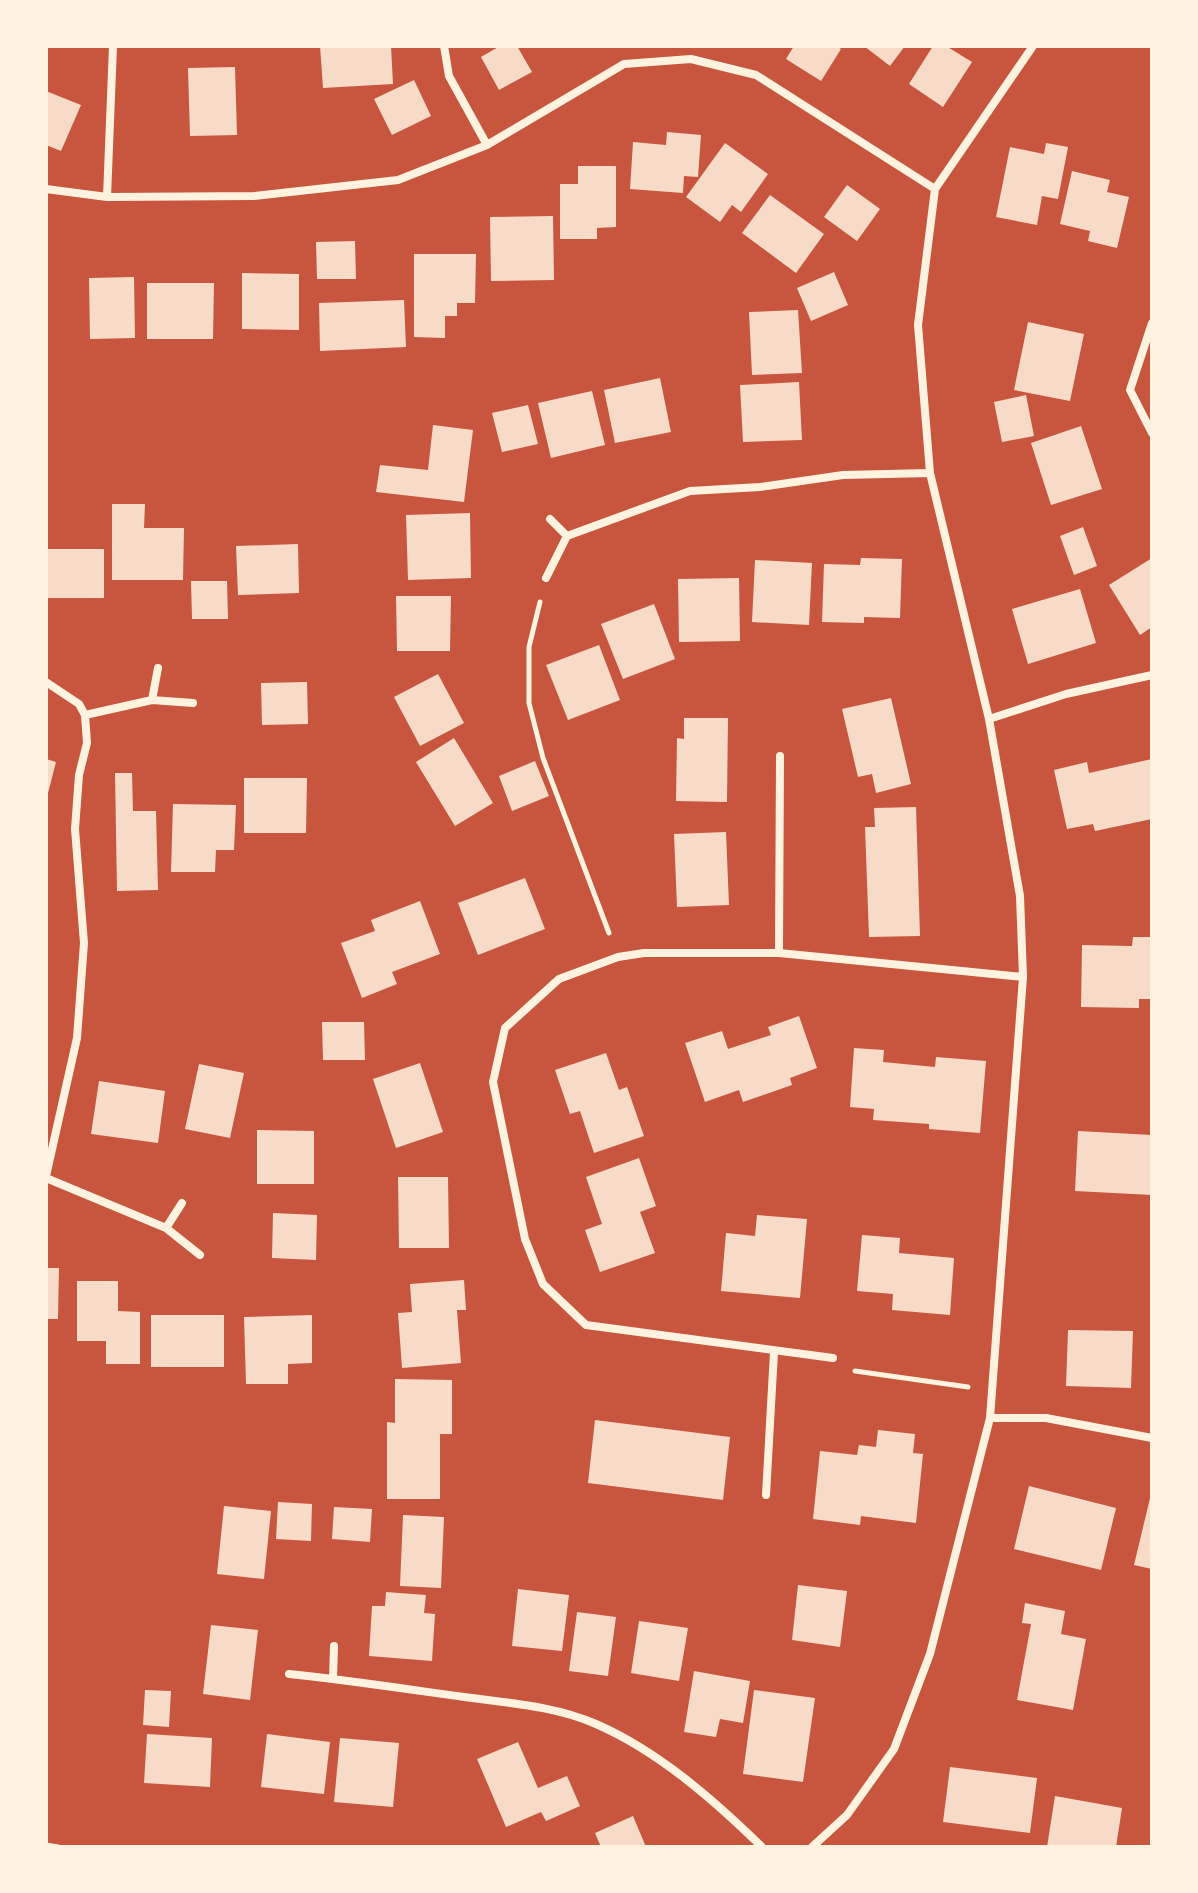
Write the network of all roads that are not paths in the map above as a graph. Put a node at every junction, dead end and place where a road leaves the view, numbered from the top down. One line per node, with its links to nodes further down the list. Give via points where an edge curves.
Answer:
1 (113, 46): 7 (street)
2 (444, 46): 4 (street, via 449,76)
3 (1033, 46): 6 (street)
4 (487, 145): 6 (street, via 624,64 691,59 756,75); 7 (street, via 398,180 254,196)
5 (46, 189): 7 (street)
6 (935, 189): 10 (street, via 918,325)
7 (107, 197)
8 (1152, 323): 9 (street, via 1130,390)
9 (1152, 433)
10 (930, 473): 12 (street, via 843,475 690,491); 20 (street)
11 (550, 519): 12 (street)
12 (567, 536): 13 (street)
13 (546, 578)
14 (158, 668): 17 (street)
15 (1152, 675): 20 (street, via 1066,694)
16 (46, 682): 19 (street, via 79,704)
17 (152, 700): 18 (street); 19 (street)
18 (193, 703)
19 (85, 715): 24 (street, via 87,743 75,829 84,943 77,1038)
20 (989, 719): 23 (street, via 1020,896)
21 (780, 756): 22 (street)
22 (779, 953): 23 (street); 28 (street, via 644,953 559,979 505,1028 493,1082 530,1250 543,1284 586,1325)
23 (1023, 977): 30 (street)
24 (46, 1177): 26 (street)
25 (182, 1203): 26 (street)
26 (166, 1228): 27 (street)
27 (200, 1255)
28 (774, 1352): 29 (street); 32 (street)
29 (833, 1358)
30 (990, 1418): 31 (street, via 1046,1418); 37 (street, via 930,1654 894,1749 847,1815)
31 (1152, 1438)
32 (766, 1495)
33 (334, 1646): 35 (street)
34 (289, 1674): 35 (street)
35 (333, 1678): 36 (street, via 519,1704 595,1724 677,1774)
36 (762, 1847)
37 (812, 1847)

